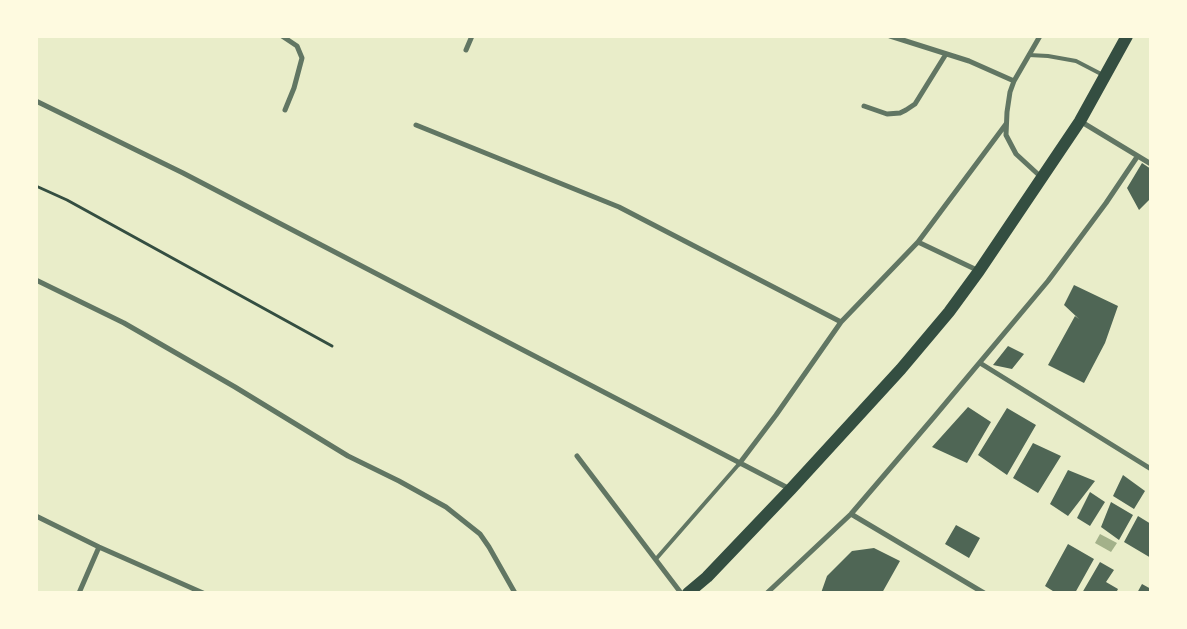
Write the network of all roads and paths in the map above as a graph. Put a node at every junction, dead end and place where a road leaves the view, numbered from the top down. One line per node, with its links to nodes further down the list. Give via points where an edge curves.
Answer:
1 (282, 36): 13 (street, via 297,46 302,58)
2 (472, 36): 6 (street)
3 (890, 36): 7 (street)
4 (1040, 36): 8 (street)
5 (1127, 36): 9 (main road)
6 (466, 50)
7 (946, 54): 10 (street); 12 (street, via 910,108 893,115)
8 (1029, 55): 9 (lane, via 1076,61); 10 (street)
9 (1106, 76): 14 (main road)
10 (1014, 81): 15 (street)
11 (36, 101): 28 (street, via 182,173)
12 (864, 106)
13 (285, 110)
14 (1080, 121): 17 (street); 19 (main road)
15 (1006, 124): 19 (street, via 1006,135 1016,154); 21 (street)
16 (416, 125): 24 (street, via 619,207)
17 (1137, 157): 18 (street); 26 (street, via 1048,281)
18 (1151, 164)
19 (1041, 177): 22 (main road)
20 (36, 186): 25 (path)
21 (918, 242): 22 (street); 24 (street)
22 (979, 271): 30 (main road, via 901,370)
23 (36, 280): 37 (street, via 124,323 348,456 446,507 480,534)
24 (841, 322): 28 (street)
25 (332, 346)
26 (980, 363): 29 (street); 31 (street)
27 (577, 456): 34 (street)
28 (739, 464): 30 (street); 34 (lane)
29 (1151, 469)
30 (791, 489): 39 (main road, via 708,577)
31 (851, 514): 40 (street); 41 (street)
32 (36, 516): 33 (street)
33 (99, 546): 35 (street); 36 (street)
34 (656, 559): 38 (street)
35 (79, 593)
36 (202, 593)
37 (515, 593)
38 (681, 593)
39 (688, 593)
40 (767, 593)
41 (984, 593)

